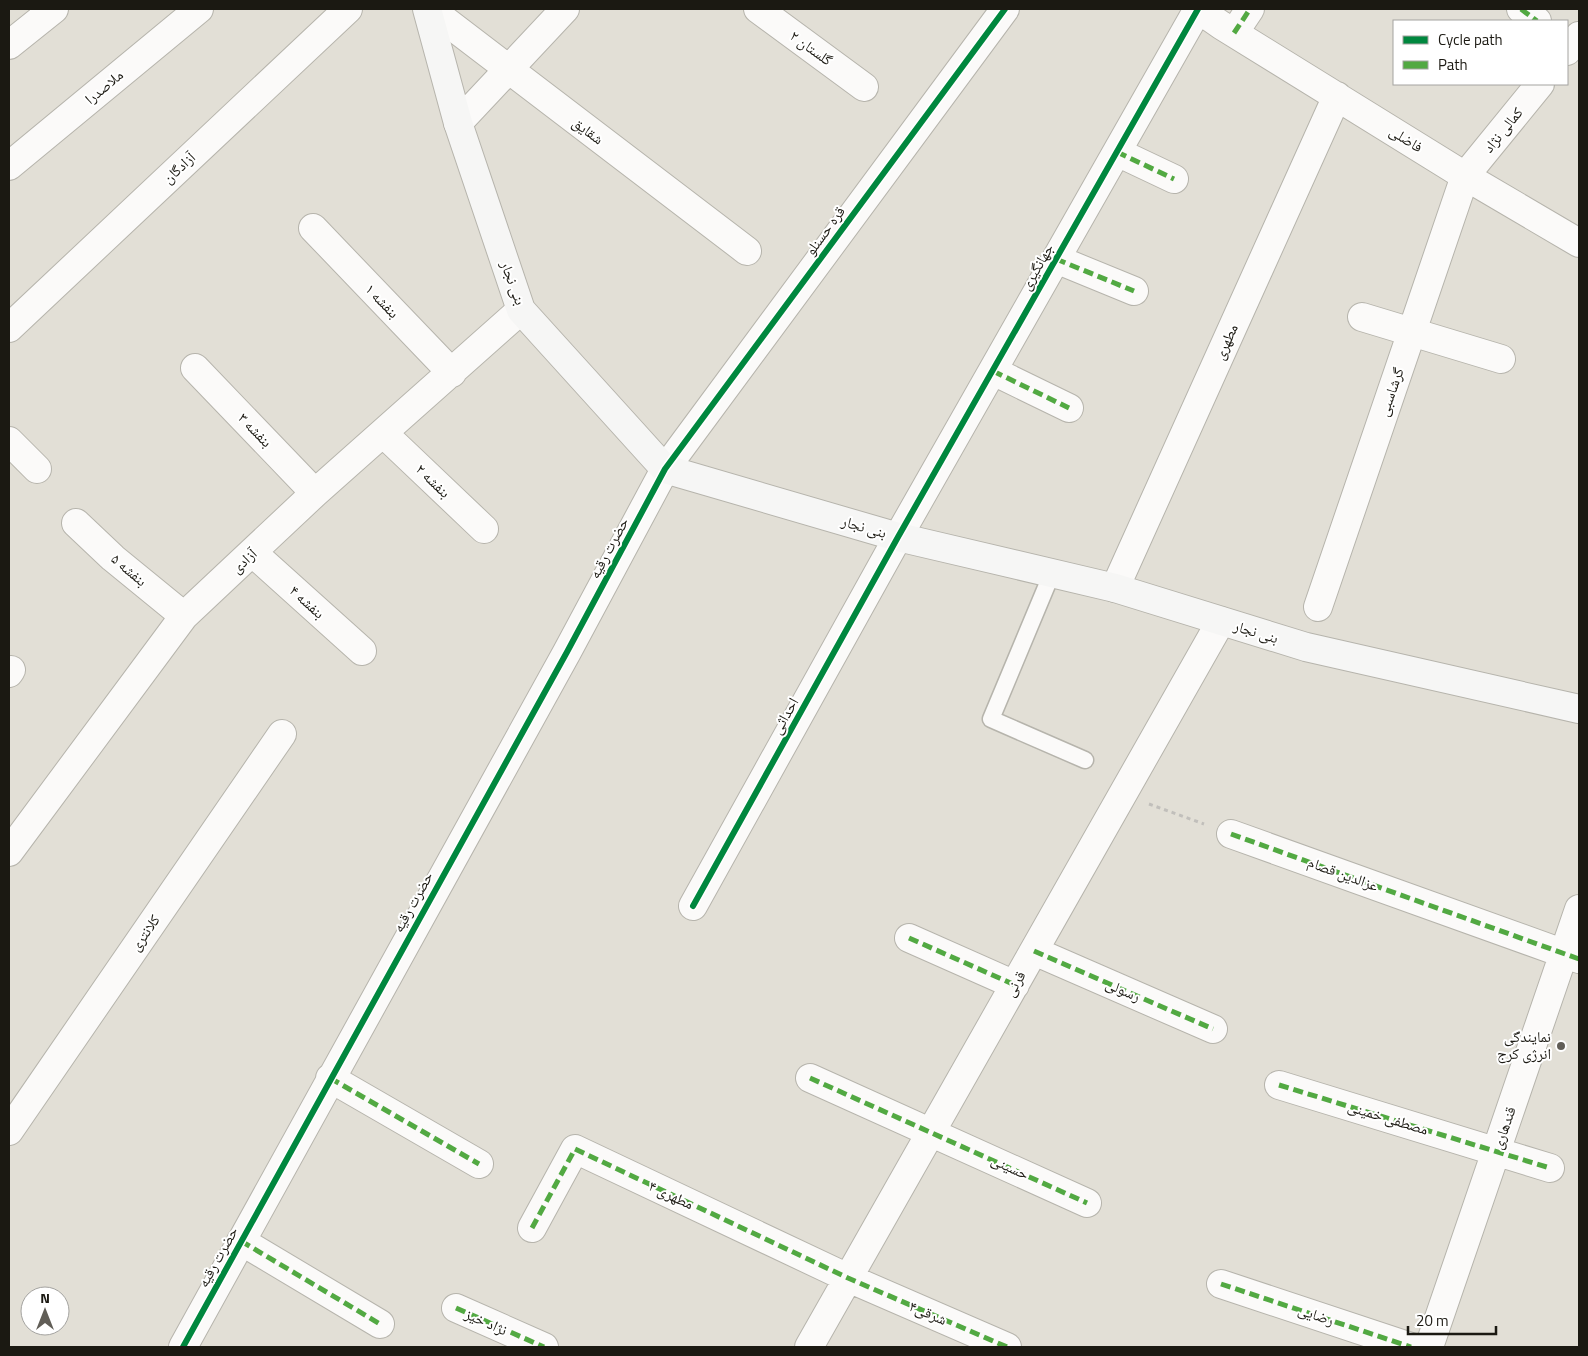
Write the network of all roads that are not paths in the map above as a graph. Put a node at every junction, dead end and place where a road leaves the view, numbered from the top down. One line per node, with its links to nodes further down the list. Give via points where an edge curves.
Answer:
1 (54, 9): 14 (street)
2 (199, 9): 22 (street, ملاصدرا)
3 (348, 9): 32 (street, آزادگان)
4 (428, 9): 16 (street, شقایق); 20 (main road, بنی نجار)
5 (565, 9): 16 (street)
6 (758, 9): 18 (street, گلستان ۲)
7 (1005, 9): 42 (street, قره حسنلو)
8 (1198, 9): 12 (street, فاضلی); 21 (street, جهانگیری)
9 (1250, 9): 12 (street)
10 (1521, 9): 11 (street)
11 (1536, 20)
12 (1234, 33): 19 (street, فاضلی)
13 (1579, 36): 15 (street)
14 (9, 45)
15 (1568, 51)
16 (507, 69): 20 (street); 27 (street, شقایق)
17 (1539, 85): 23 (street, کمالی نژاد)
18 (864, 86)
19 (1337, 96): 23 (street, فاضلی); 49 (street, مطهری)
20 (458, 123): 30 (main road, بنی نجار)
21 (1117, 152): 24 (street); 28 (street, جهانگیری)
22 (9, 166)
23 (1465, 176): 26 (street, فاضلی); 33 (street, گرشاسبی)
24 (1174, 179)
25 (313, 228): 37 (street, بنفشه ۱)
26 (1579, 243)
27 (747, 251)
28 (1056, 259): 29 (street); 36 (street, جهانگیری)
29 (1134, 290)
30 (521, 310): 37 (street, آزادی); 42 (main road, بنی نجار)
31 (1362, 317): 33 (street)
32 (9, 328)
33 (1412, 332): 34 (street); 50 (street, گرشاسبی)
34 (1500, 358)
35 (195, 368): 43 (street, بنفشه ۳)
36 (993, 371): 38 (street); 46 (street, جهانگیری)
37 (452, 373): 39 (street, آزادی)
38 (1069, 408)
39 (382, 433): 43 (street, آزادی); 45 (street, بنفشه ۲)
40 (9, 441): 41 (street)
41 (37, 469)
42 (665, 469): 46 (main road, بنی نجار); 66 (street, حضرت رقیه)
43 (315, 492): 47 (street, آزادی)
44 (76, 523): 51 (street, بنفشه ۵)
45 (484, 530)
46 (898, 537): 48 (main road, بنی نجار); 59 (street, احداثی)
47 (253, 553): 51 (street, آزادی); 53 (street, بنفشه ۴)
48 (1052, 573): 49 (main road, بنی نجار); 56 (lane, via 991,719)
49 (1115, 588): 52 (main road, بنی نجار)
50 (1318, 607)
51 (184, 616): 58 (street, آزادی)
52 (1220, 621): 54 (main road, بنی نجار, via 1306,647); 62 (street, قرنی)
53 (362, 651)
54 (1579, 709)
55 (282, 734): 69 (street, کلانتری)
56 (1085, 760)
57 (1231, 834): 63 (street, عزالدین قصام)
58 (9, 852)
59 (693, 906)
60 (1579, 909): 63 (street, قندهاری)
61 (909, 938): 64 (street)
62 (1034, 951): 64 (street, قرنی); 65 (street, رسولی)
63 (1572, 956): 71 (street, قندهاری)
64 (1014, 985): 70 (street, قرنی)
65 (1213, 1029)
66 (330, 1078): 72 (street); 76 (street, حضرت رقیه)
67 (810, 1078): 70 (street, حسینی)
68 (1280, 1085): 71 (street, مصطفی خمینی)
69 (9, 1131)
70 (932, 1131): 74 (street, حسینی); 77 (street, قرنی)
71 (1496, 1150): 73 (street, مصطفی خمینی); 86 (street, قندهاری)
72 (479, 1164)
73 (1550, 1168)
74 (1087, 1203)
75 (532, 1228): 77 (street, مطهری ۴, via 575,1149)
76 (241, 1240): 80 (street); 81 (street, حضرت رقیه)
77 (848, 1278): 83 (street, قرنی); 84 (street, ۴شرقی)
78 (1221, 1284): 85 (street, رضایی)
79 (456, 1308): 82 (street, نژاد خیز)
80 (380, 1324)
81 (182, 1347)
82 (544, 1347)
83 (810, 1347)
84 (1007, 1347)
85 (1411, 1347)
86 (1429, 1347)

